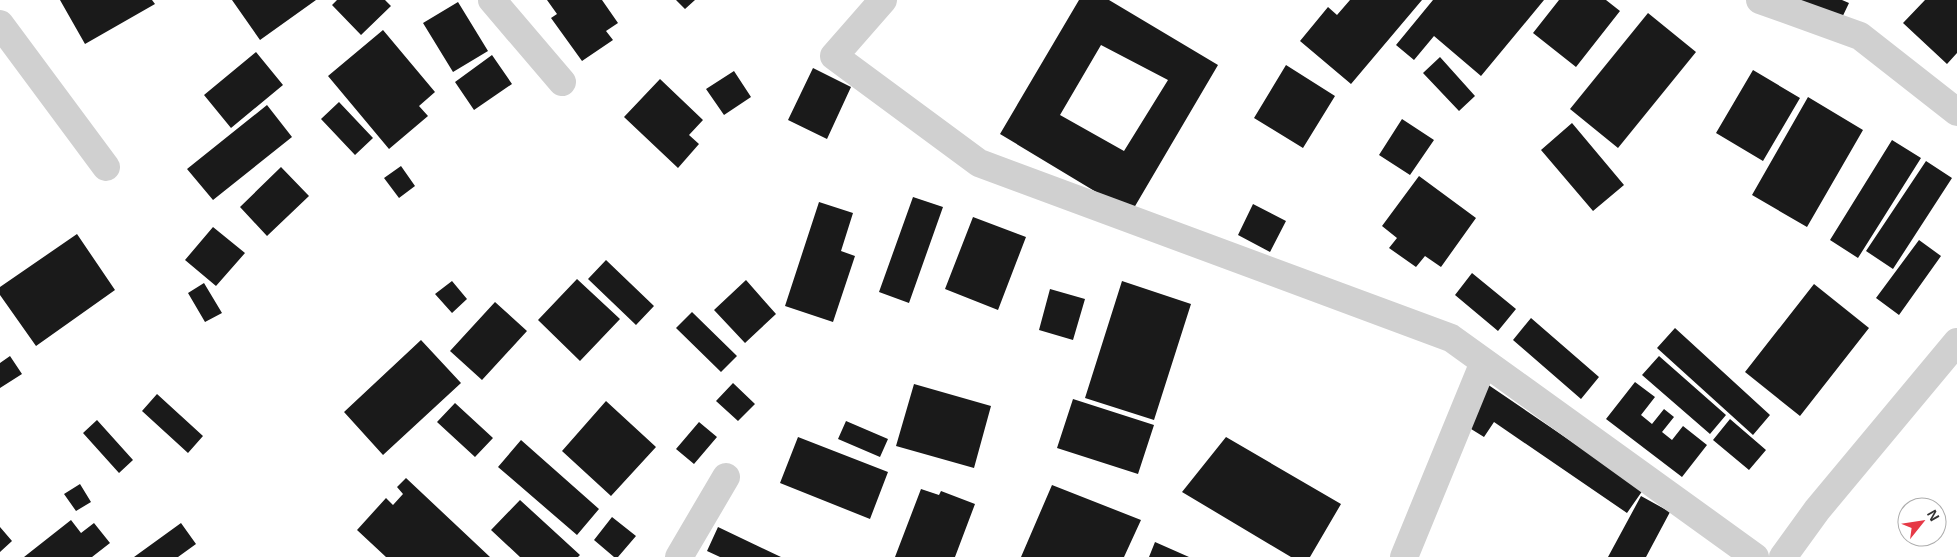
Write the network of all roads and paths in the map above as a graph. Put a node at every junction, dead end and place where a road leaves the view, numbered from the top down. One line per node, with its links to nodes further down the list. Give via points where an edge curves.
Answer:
1 (492, 0): 5 (street)
2 (883, 0): 9 (street, via 834,56 979,164 1451,338)
3 (1760, 0): 6 (street, via 1860,36)
4 (0, 24): 7 (street)
5 (562, 82)
6 (1957, 112)
7 (106, 166)
8 (1957, 342): 14 (street, via 1817,510)
9 (1484, 362): 12 (street); 13 (street)
10 (726, 477): 11 (street)
11 (679, 557)
12 (1404, 557)
13 (1755, 557)
14 (1783, 557)

